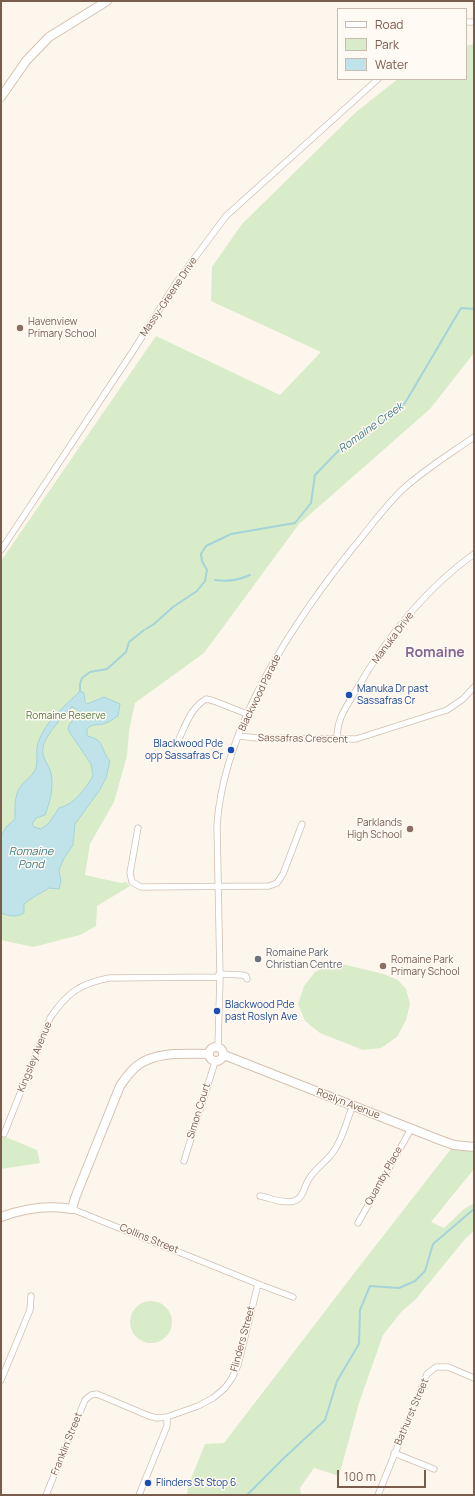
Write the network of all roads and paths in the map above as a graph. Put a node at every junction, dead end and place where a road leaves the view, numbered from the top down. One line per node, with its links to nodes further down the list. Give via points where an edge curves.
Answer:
1 (107, 1): 3 (street, via 49,37 26,61)
2 (377, 80): 5 (street, Massy-Greene Drive, via 226,216 176,283)
3 (1, 97)
4 (474, 437): 8 (street, Blackwood Parade, via 418,475 387,506 302,616 278,654)
5 (1, 550)
6 (474, 554): 11 (street, Manuka Drive, via 431,590 385,644 338,722)
7 (474, 687): 11 (street, Sassafras Crescent, via 463,699 447,710 356,739)
8 (247, 714): 9 (street, Blackwood Parade); 10 (street, via 206,699 190,714)
9 (239, 736): 11 (street, Sassafras Crescent); 14 (street, Blackwood Parade, via 219,804)
10 (179, 739)
11 (337, 739)
12 (302, 824): 14 (street, via 283,874 277,883 269,886)
13 (138, 828): 14 (street, via 130,873 132,882 141,887)
14 (218, 887): 15 (street, Blackwood Parade)
15 (219, 975): 16 (street, Kingsley Avenue, via 242,975 246,976); 17 (street, Blackwood Parade); 23 (street, Kingsley Avenue, via 109,978 93,981 78,988 60,1002 50,1018)
16 (247, 980)
17 (218, 1047): 18 (street, via 211,1049); 19 (street)
18 (209, 1054): 20 (street); 27 (street, via 153,1057 128,1074 120,1086)
19 (224, 1056): 20 (street); 21 (street, Roslyn Avenue)
20 (215, 1062): 25 (street, Simon Court)
21 (353, 1105): 22 (street, Roslyn Avenue); 26 (street, via 338,1145 308,1180 299,1198 286,1202)
22 (411, 1129): 24 (street, Roslyn Avenue, via 454,1145); 29 (street, Quamby Place)
23 (4, 1134)
24 (474, 1147)
25 (184, 1161)
26 (260, 1196)
27 (72, 1208): 28 (street, Collins Street, via 50,1207); 30 (street, Collins Street)
28 (1, 1218)
29 (358, 1223)
30 (258, 1284): 32 (street, Collins Street); 35 (street, Flinders Street, via 238,1365 232,1378 213,1398)
31 (31, 1296): 34 (street, via 30,1310)
32 (293, 1297)
33 (474, 1378): 36 (street, Bathurst Street, via 448,1367 436,1367 427,1374)
34 (1, 1380)
35 (167, 1417): 38 (street, Franklin Street, via 149,1416 98,1394 91,1395 85,1400); 39 (street, via 167,1426)
36 (394, 1453): 37 (street, Bathurst Street); 40 (street, Bathurst Street)
37 (434, 1469)
38 (46, 1495)
39 (139, 1495)
40 (378, 1495)

